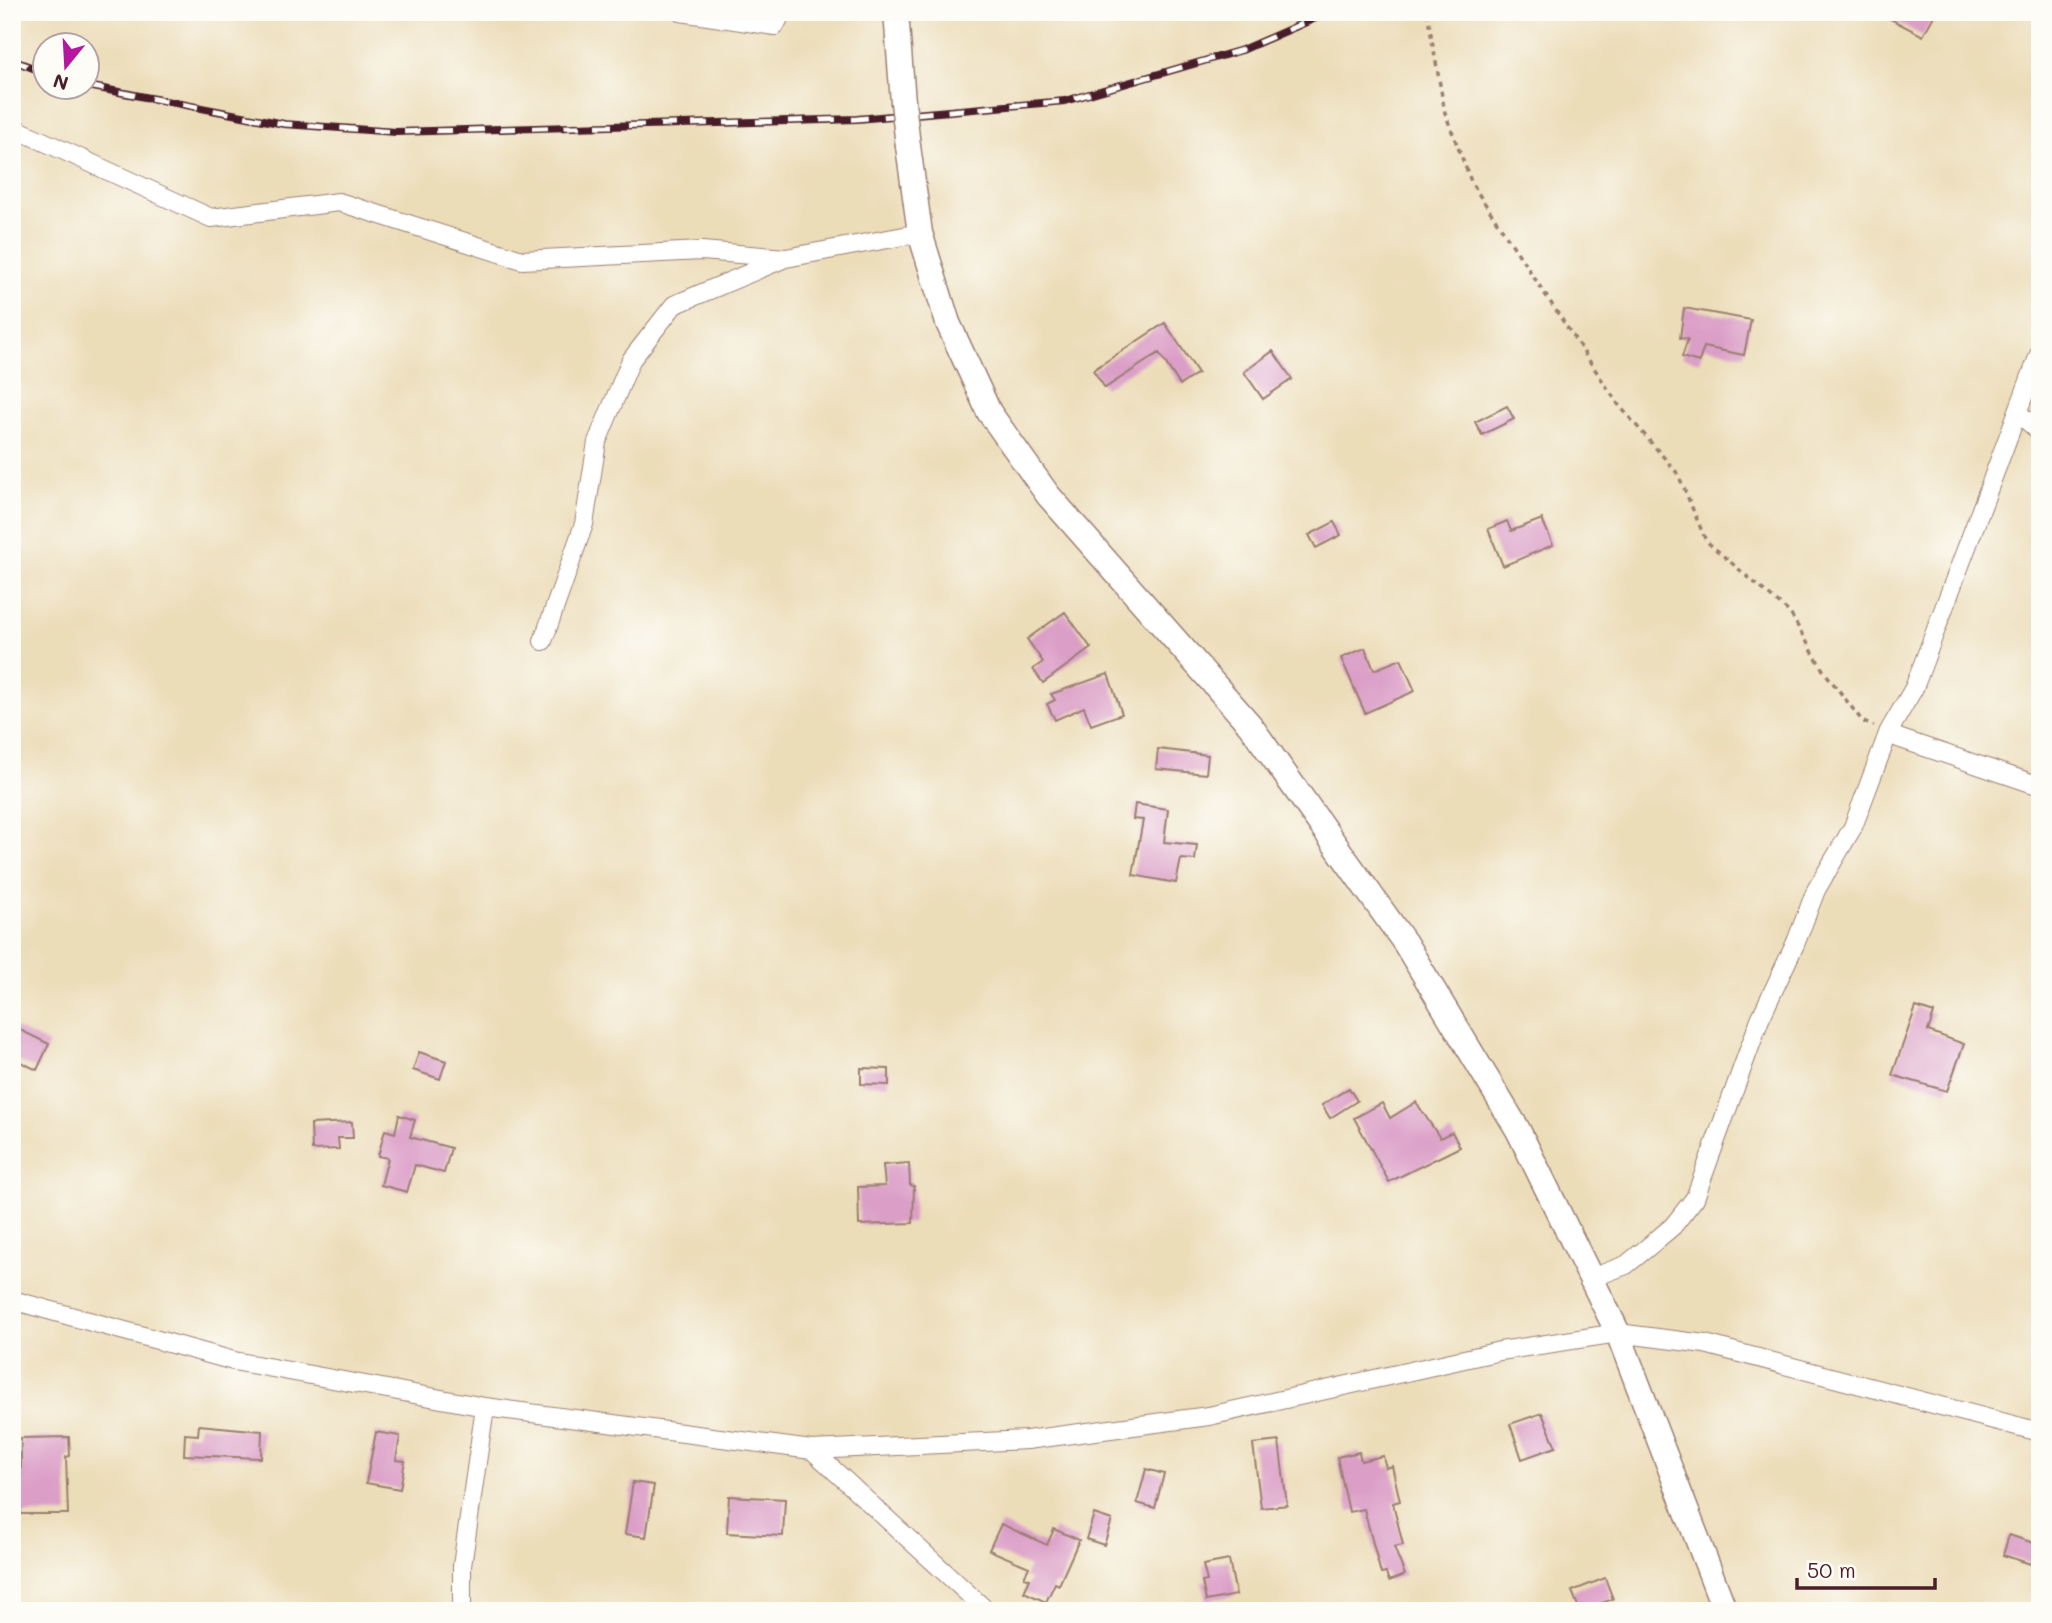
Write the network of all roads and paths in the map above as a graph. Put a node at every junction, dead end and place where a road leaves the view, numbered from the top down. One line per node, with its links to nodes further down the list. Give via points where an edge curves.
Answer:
1 (681, 12): 2 (street, via 775,26)
2 (782, 12)
3 (896, 12): 6 (main road, bridge)
4 (1427, 12): 12 (path, via 1445,113 1472,184 1618,404 1678,474 1706,541 1790,613 1823,670 1863,722)
5 (12, 127): 7 (street, via 211,218 338,202 522,260 702,251)
6 (920, 233): 7 (street); 14 (main road, via 948,323 989,412 1048,495 1250,725 1405,943 1518,1130)
7 (786, 258): 11 (street, via 674,305 631,360 597,442 584,524)
8 (2040, 352): 9 (street)
9 (2018, 413): 10 (street); 12 (street, via 1914,688)
10 (2040, 432)
11 (543, 640)
12 (1889, 731): 13 (street); 14 (street, via 1853,827 1816,890 1760,1019 1695,1198 1673,1226 1626,1265)
13 (2040, 786)
14 (1589, 1279): 16 (main road)
15 (12, 1300): 17 (street, via 234,1362)
16 (1618, 1333): 18 (street, via 1705,1343); 19 (street, via 1500,1351 1209,1416 1027,1440); 22 (main road)
17 (485, 1407): 19 (street); 20 (street, via 462,1566)
18 (2040, 1432)
19 (812, 1450): 21 (street)
20 (462, 1611)
21 (987, 1611)
22 (1726, 1611)

